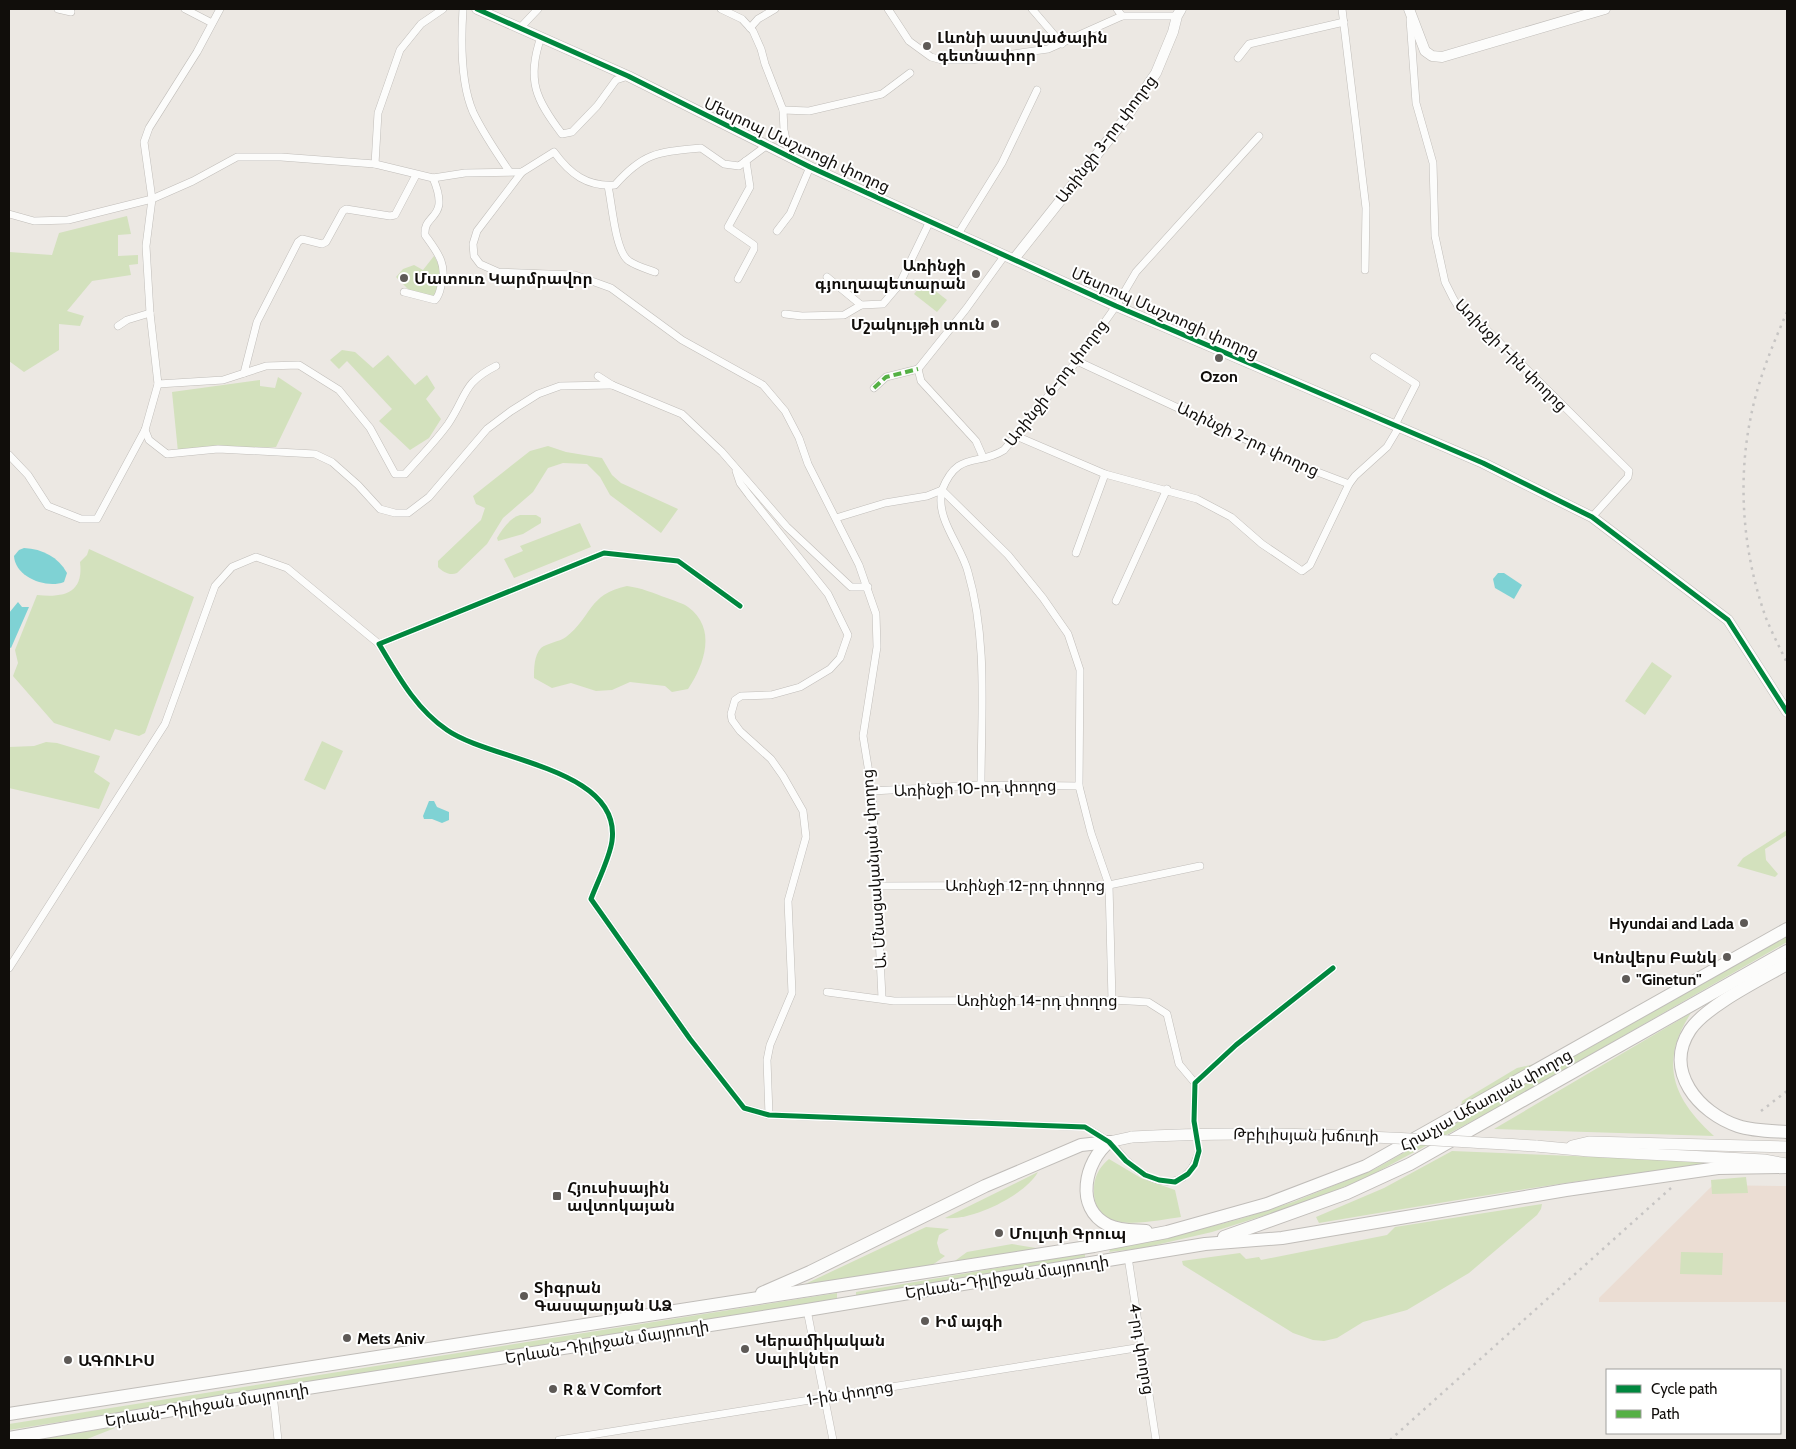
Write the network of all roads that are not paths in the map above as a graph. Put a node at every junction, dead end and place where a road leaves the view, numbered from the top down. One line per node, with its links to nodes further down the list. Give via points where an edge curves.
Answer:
1 (58, 9): 16 (street)
2 (185, 9): 21 (street)
3 (220, 9): 21 (street)
4 (443, 9): 35 (street, via 421,24 400,50 378,113)
5 (463, 9): 37 (street, via 466,86 473,111)
6 (477, 9): 17 (street, Մեսրոպ Մաշտոցի փողոց)
7 (538, 9): 22 (street)
8 (721, 9): 23 (street, via 742,19)
9 (775, 9): 23 (street)
10 (888, 9): 25 (street, via 909,41 920,51 936,58 971,60 1048,49)
11 (1032, 9): 25 (street)
12 (1117, 9): 19 (street)
13 (1342, 9): 20 (street)
14 (1605, 9): 15 (street, via 1442,57 1425,51)
15 (1409, 11): 77 (street, Առինջի 1-ին փողոց, via 1416,103 1433,162 1435,236 1445,282 1459,308 1486,329 1629,471 1628,477)
16 (71, 12)
17 (491, 12): 22 (street, Մեսրոպ Մաշտոցի փողոց)
18 (1179, 12): 19 (street); 47 (street, Առինջի 3-րդ փողոց, via 1156,74 1125,119)
19 (1122, 16): 25 (street)
20 (1344, 22): 26 (street, via 1249,44); 48 (street, via 1366,208)
21 (212, 23): 42 (street, via 149,128 144,142)
22 (520, 28): 24 (street, Մեսրոպ Մաշտոցի փողոց)
23 (750, 28): 30 (street)
24 (541, 37): 28 (street, Մեսրոպ Մաշտոցի փողոց); 28 (street, via 534,58 536,95 562,134 572,132 616,80)
25 (1062, 44)
26 (1238, 58)
27 (910, 72): 30 (street, via 882,94 809,111)
28 (628, 76): 32 (street, Մեսրոպ Մաշտոցի փողոց)
29 (1037, 90): 46 (street, via 1002,162)
30 (783, 110): 33 (street)
31 (1259, 136): 54 (street, Առինջի 6-րդ փողոց, via 1136,272)
32 (766, 146): 33 (street, Մեսրոպ Մաշտոցի փողոց); 34 (street)
33 (790, 158): 36 (street, Մեսրոպ Մաշտոցի փողոց)
34 (746, 161): 41 (street, via 739,166 724,164 701,148 674,151 649,156 631,167 615,185); 51 (street, via 750,187 728,227 754,245 754,249)
35 (375, 164): 39 (street); 42 (street, via 237,157)
36 (810, 167): 44 (street, Մեսրոպ Մաշտոցի փողոց); 45 (street, via 790,214)
37 (509, 171): 38 (street); 40 (street)
38 (522, 172): 41 (street, via 554,152 565,167 580,178); 78 (street, Ա. Մնացականյան փողոց, via 477,231 474,256 480,264 498,272 575,274 611,288 682,340 763,385 785,410)
39 (416, 175): 40 (street); 62 (street, via 395,215 346,208 326,242 302,239 298,242 257,322)
40 (434, 178): 52 (street, via 441,204 426,226 425,235 442,260 444,278 435,300)
41 (608, 186): 49 (street, via 616,240 627,261)
42 (152, 199): 43 (street, via 68,220 34,221); 55 (street, via 146,246)
43 (9, 214)
44 (930, 221): 46 (street, Մեսրոպ Մաշտոցի փողոց); 53 (street, via 899,285 883,304)
45 (777, 231)
46 (958, 234): 47 (street, Մեսրոպ Մաշտոցի փողոց)
47 (1009, 257): 54 (street, Մեսրոպ Մաշտոցի փողոց); 61 (street)
48 (1365, 270)
49 (655, 272)
50 (826, 277): 53 (street)
51 (738, 279)
52 (404, 292)
53 (861, 305): 56 (street, via 844,315)
54 (1116, 306): 59 (street, Առինջի 6-րդ փողոց); 67 (street, Մեսրոպ Մաշտոցի փողոց)
55 (150, 312): 57 (street); 64 (street)
56 (785, 314)
57 (118, 326)
58 (1374, 357): 67 (street, via 1416,384)
59 (1077, 361): 69 (street, Առինջի 6-րդ փողոց); 74 (street, Առինջի 2-րդ փողոց, via 1307,468)
60 (496, 366): 62 (street, via 479,375 462,396 448,423 405,474 395,474 370,428 339,390 299,364 266,366)
61 (918, 369): 66 (street, via 886,377); 71 (street, via 921,381 976,441)
62 (244, 373): 64 (street, via 223,380)
63 (598, 376): 65 (street)
64 (158, 384): 68 (street)
65 (612, 385): 68 (street, via 560,386 538,394 488,429 429,497 408,513 380,508 332,462 315,454 218,450 167,454 150,440); 72 (street, via 682,414)
66 (874, 388)
67 (1397, 426): 74 (street, via 1387,447); 77 (street, Մեսրոպ Մաշտոցի փողոց, via 1483,463)
68 (145, 430): 70 (street, via 97,519 81,519 48,506)
69 (1016, 436): 71 (street, Առինջի 6-րդ փողոց, via 996,456); 73 (street)
70 (9, 455)
71 (983, 457): 75 (street, Առինջի 6-րդ փողոց, via 960,465 948,476)
72 (736, 470): 80 (street, via 787,527 851,587); 100 (street, via 740,483 828,594 848,634 840,658 830,669 800,687 771,696 741,696 735,700 731,714 740,731 771,759 783,776 797,800 806,837 788,901 792,992 766,1060)
73 (1105, 474): 76 (street); 79 (street)
74 (1349, 484): 76 (street, via 1310,565 1302,571 1262,544 1231,517 1197,499)
75 (942, 490): 78 (street); 85 (street, via 940,508 968,570 981,635); 86 (street, via 1008,555 1068,634 1080,670)
76 (1167, 490): 81 (street)
77 (1592, 517): 84 (street, Մեսրոպ Մաշտոցի փողոց, via 1728,620)
78 (836, 518): 80 (street, Ա. Մնացականյան փողոց)
79 (1076, 553)
80 (868, 587): 87 (street, Ա. Մնացականյան փողոց, via 876,623 877,647 863,736)
81 (1116, 601)
82 (740, 606): 83 (street, via 678,561 604,553)
83 (379, 644): 94 (street, via 287,568 256,557 232,567 215,586 165,724); 100 (street, via 421,709 448,732 535,763 594,793 610,816 612,842 591,899 690,1039 744,1108)
84 (1787, 712)
85 (981, 785): 86 (street, Առինջի 10-րդ փողոց); 87 (street, Առինջի 10-րդ փողոց)
86 (1079, 786): 90 (street)
87 (872, 791): 89 (street, Ա. Մնացականյան փողոց)
88 (1200, 866): 90 (street, Առինջի 12-րդ փողոց)
89 (877, 886): 90 (street, Առինջի 12-րդ փողոց); 97 (street, Ա. Մնացականյան փողոց)
90 (1109, 886): 98 (street)
91 (1787, 929): 108 (highway, Հրաչյա Աճառյան փողոց, via 1366,1166 1267,1204)
92 (1787, 951): 109 (highway, Հրաչյա Աճառյան փողոց, via 1410,1164 1348,1193)
93 (1787, 964): 102 (highway, via 1707,1013 1691,1029 1682,1045 1680,1060 1686,1086 1707,1110 1740,1127)
94 (9, 968)
95 (1333, 968): 99 (street, via 1236,1045)
96 (827, 992): 97 (street, Առինջի 14-րդ փողոց)
97 (882, 998): 98 (street, Առինջի 14-րդ փողոց, via 894,1001)
98 (1112, 1000): 99 (street, Առինջի 14-րդ փողոց, via 1148,1002 1167,1014 1179,1064)
99 (1195, 1084): 101 (street)
100 (769, 1115): 103 (street, via 1085,1127)
101 (1194, 1121)
102 (1787, 1132)
103 (1109, 1142): 105 (main road, Թբիլիսյան խճուղի, bridge, via 1132,1137 1205,1133 1327,1134); 106 (street, via 1144,1175 1175,1182 1195,1165); 108 (highway, via 1087,1177 1086,1191 1094,1213 1106,1224 1122,1230); 114 (highway, via 1082,1145 985,1186)
104 (1787, 1147): 105 (main road, Թբիլիսյան խճուղի, via 1589,1142)
105 (1564, 1148): 107 (main road, Թբիլիսյան խճուղի, via 1764,1160)
106 (1199, 1151)
107 (1787, 1165): 109 (highway, via 1718,1168 1282,1238)
108 (1167, 1232): 110 (highway, Երևան-Դիլիջան մայրուղի)
109 (1205, 1244): 111 (highway, Երևան-Դիլիջան մայրուղի)
110 (1094, 1246): 112 (highway, via 1101,1253); 113 (highway, Երևան-Դիլիջան մայրուղի)
111 (1128, 1257): 112 (highway, Երևան-Դիլիջան մայրուղի); 117 (street, 4-րդ փողոց)
112 (1096, 1263): 115 (highway, Երևան-Դիլիջան մայրուղի)
113 (847, 1284): 114 (highway, Երևան-Դիլիջան մայրուղի); 115 (highway, via 842,1295)
114 (746, 1300): 120 (highway, Երևան-Դիլիջան մայրուղի)
115 (849, 1303): 116 (highway, Երևան-Դիլիջան մայրուղի)
116 (807, 1310): 118 (highway, Երևան-Դիլիջան մայրուղի); 119 (street)
117 (1142, 1347): 119 (street, 1-ին փողոց); 125 (street, 4-րդ փողոց)
118 (272, 1394): 121 (highway, Երևան-Դիլիջան մայրուղի); 122 (street)
119 (825, 1397): 123 (street, 1-ին փողոց); 124 (street)
120 (9, 1414)
121 (9, 1438)
122 (278, 1440)
123 (559, 1440)
124 (833, 1440)
125 (1156, 1440)

